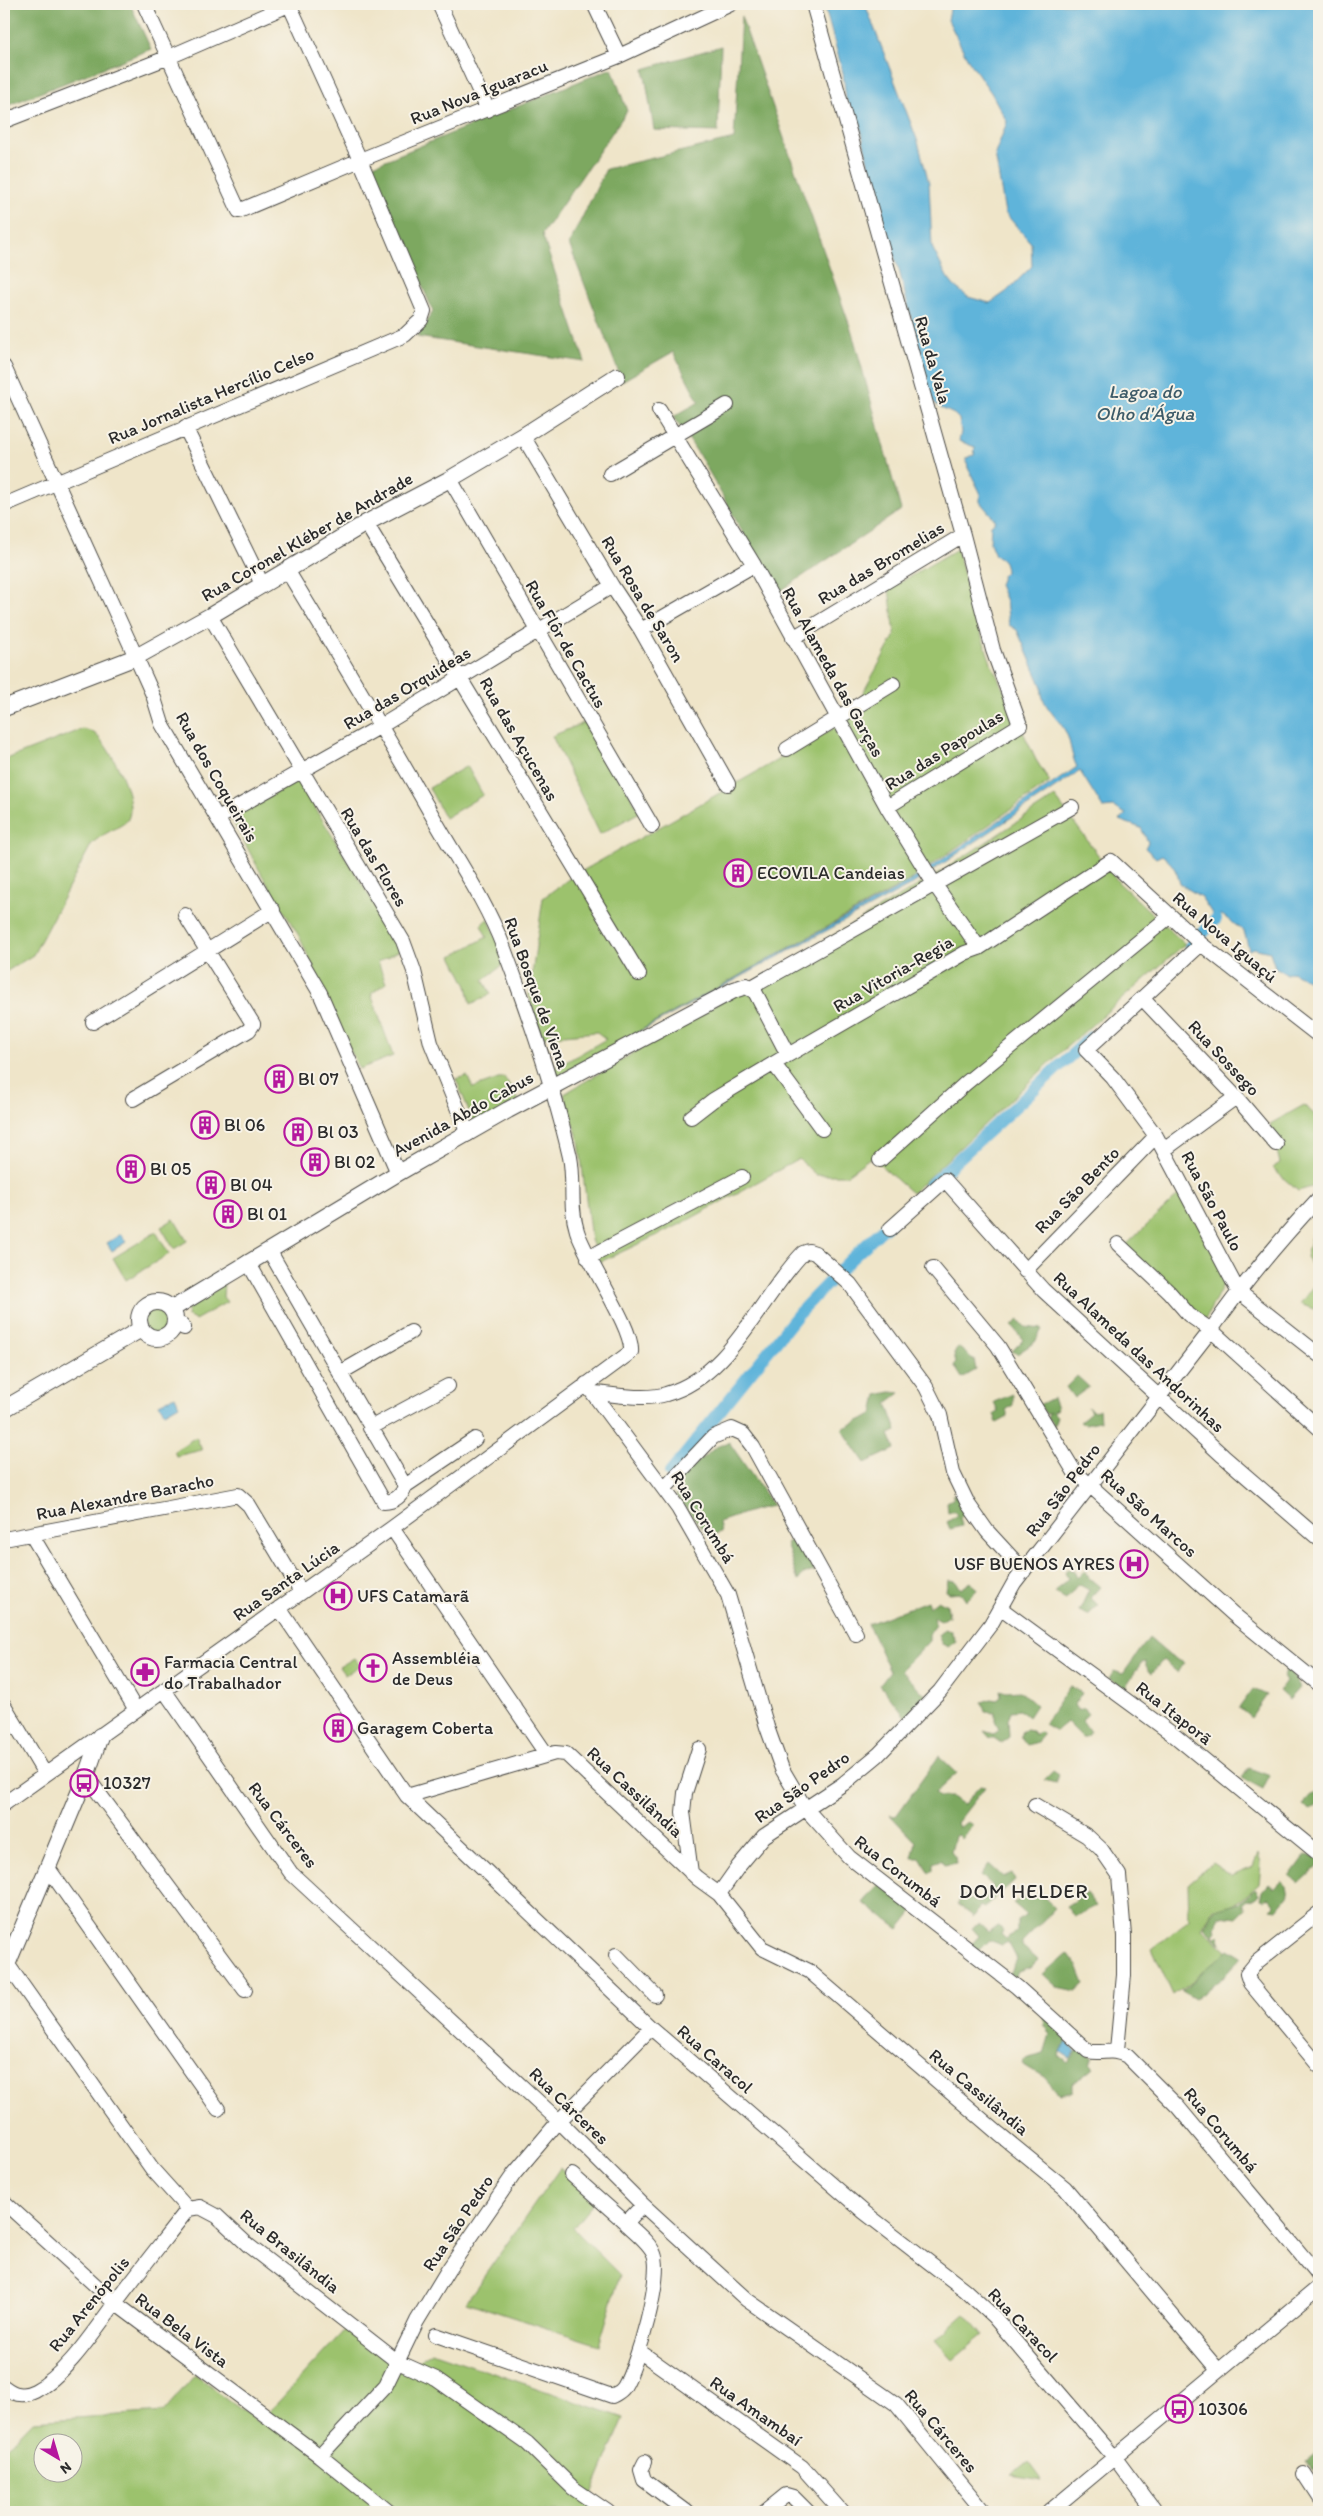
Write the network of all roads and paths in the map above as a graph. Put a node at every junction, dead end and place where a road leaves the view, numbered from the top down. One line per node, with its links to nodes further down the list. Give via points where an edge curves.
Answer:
1 (144, 4): 8 (street)
2 (290, 4): 8 (street); 11 (street)
3 (439, 4): 9 (street)
4 (594, 4): 7 (street)
5 (731, 4): 7 (street, Rua Nova Iguaracu)
6 (813, 4): 24 (street, Rua da Vala)
7 (619, 56): 9 (street, Rua Nova Iguaracu)
8 (169, 57): 10 (street); 11 (street, Rua Nova Iguaracu, via 239,211)
9 (488, 110): 11 (street, Rua Nova Iguaracu)
10 (4, 121)
11 (360, 160): 16 (street, Rua Jornalista Hercílio Celso, via 424,311 421,320 406,335)
12 (4, 367): 21 (street, Rua dos Coqueirais)
13 (617, 376): 17 (main road, Rua Coronel Kléber de Andrade)
14 (726, 404): 18 (street)
15 (659, 410): 18 (street, Rua Alameda das Garças)
16 (185, 427): 21 (street, Rua Jornalista Hercílio Celso); 27 (street)
17 (523, 436): 20 (main road, Rua Coronel Kléber de Andrade); 28 (street, Rua Rosa de Saron)
18 (674, 436): 19 (street); 25 (street, Rua Alameda das Garças)
19 (610, 474)
20 (450, 479): 23 (main road, Rua Coronel Kléber de Andrade); 31 (street, Rua Flôr de Cactus)
21 (57, 482): 22 (street, Rua Jornalista Hercílio Celso); 33 (street, Rua dos Coqueirais)
22 (4, 505)
23 (366, 523): 26 (main road, Rua Coronel Kléber de Andrade); 34 (street, Rua das Açucenas)
24 (963, 535): 32 (street, Rua das Bromelias); 38 (street, Rua da Vala, via 993,650)
25 (754, 566): 30 (street); 32 (street, Rua Alameda das Garças)
26 (287, 570): 27 (main road, Rua Coronel Kléber de Andrade); 39 (street, Rua Bosque de Viena)
27 (262, 584): 29 (main road, Rua Coronel Kléber de Andrade)
28 (612, 586): 30 (street, Rua Rosa de Saron); 31 (street, Rua das Orquideas)
29 (210, 616): 33 (main road, Rua Coronel Kléber de Andrade); 41 (street, Rua das Flores)
30 (642, 630): 42 (street, Rua Rosa de Saron)
31 (537, 633): 34 (street, Rua das Orquideas); 46 (street, Rua Flôr de Cactus)
32 (793, 638): 37 (street, Rua Alameda das Garças)
33 (136, 657): 36 (main road, Rua Coronel Kléber de Andrade); 45 (street, Rua dos Coqueirais, via 162,724)
34 (461, 677): 39 (street, Rua das Orquideas); 55 (street, Rua das Açucenas)
35 (893, 684): 37 (street)
36 (4, 708)
37 (837, 720): 40 (street); 44 (street, Rua Alameda das Garças)
38 (1020, 725): 44 (street, Rua das Papoulas)
39 (381, 726): 41 (street, Rua das Orquideas); 62 (street, Rua Bosque de Viena, via 497,930)
40 (787, 750)
41 (300, 771): 45 (street, Rua das Orquideas); 67 (street, Rua das Flores, via 403,941 414,971 431,1043)
42 (728, 784)
43 (1072, 807): 48 (street)
44 (887, 808): 48 (street, Rua Alameda das Garças)
45 (218, 818): 49 (street, Rua dos Coqueirais)
46 (652, 826)
47 (1111, 861): 51 (street, Rua Nova Iguaçú); 53 (street, Rua Vitoria-Regia)
48 (934, 884): 53 (street, Rua Alameda das Garças); 56 (street)
49 (273, 910): 54 (street); 72 (street, Rua dos Coqueirais, via 332,1016)
50 (186, 915): 54 (street)
51 (1170, 916): 52 (street, Rua Nova Iguaçú); 71 (street, via 966,1083)
52 (1201, 944): 57 (street); 59 (street, Rua Nova Iguaçú)
53 (979, 948): 60 (street, Rua Vitoria-Regia)
54 (209, 950): 58 (street); 64 (street, via 253,1024 249,1030)
55 (639, 974)
56 (752, 989): 60 (street); 62 (main road, Avenida Abdo Cabus, via 746,986 734,990)
57 (1143, 999): 63 (street, Rua Sossego); 68 (street, Rua São Paulo, via 1086,1050 1113,1078)
58 (93, 1022)
59 (1319, 1036)
60 (788, 1055): 61 (street, Rua Vitoria-Regia)
61 (774, 1064): 65 (street, Rua Vitoria-Regia); 66 (street)
62 (552, 1088): 67 (main road, Avenida Abdo Cabus); 78 (street, Rua Bosque de Viena, via 571,1162 572,1209 576,1229)
63 (1236, 1097): 69 (street, Rua Sossego); 70 (street)
64 (133, 1099)
65 (691, 1117)
66 (822, 1129)
67 (468, 1134): 72 (main road, Avenida Abdo Cabus)
68 (1156, 1136): 70 (street, Rua São Paulo); 81 (street, Rua São Bento)
69 (1276, 1144)
70 (1164, 1150): 82 (street, Rua São Paulo)
71 (880, 1160)
72 (398, 1173): 77 (main road, Avenida Abdo Cabus)
73 (742, 1177): 78 (street)
74 (1319, 1198): 82 (street, Rua São Pedro, via 1265,1256)
75 (890, 1229): 81 (street, Rua Alameda das Andorinhas, via 945,1180)
76 (1118, 1244): 85 (street, via 1169,1292 1189,1316)
77 (269, 1250): 79 (main road, Avenida Abdo Cabus); 88 (street)
78 (588, 1258): 90 (street, Rua Bosque de Viena, via 628,1331 632,1346 623,1360)
79 (248, 1262): 83 (main road, Avenida Abdo Cabus); 97 (street, via 380,1498 390,1502 403,1492)
80 (933, 1268): 96 (street, Rua São Marcos, via 998,1346 1074,1471)
81 (1025, 1271): 91 (street, Rua Alameda das Andorinhas)
82 (1238, 1291): 85 (street, Rua São Pedro); 87 (street, Rua São Paulo)
83 (172, 1309): 84 (main road, via 156,1302 145,1307 139,1317); 84 (main road, via 179,1327 167,1336 155,1339)
84 (141, 1329): 92 (main road)
85 (1211, 1330): 91 (street, Rua São Pedro); 94 (street)
86 (411, 1332): 88 (street)
87 (1319, 1356)
88 (340, 1373): 93 (street)
89 (448, 1386): 93 (street)
90 (589, 1388): 98 (street, Rua Corumbá); 99 (street, Rua Santa Lúcia); 103 (street, via 653,1396 687,1384 712,1367 733,1346 803,1253 809,1251 838,1272 859,1295 926,1387 940,1415 953,1473 968,1504 987,1531)
91 (1159, 1396): 96 (street, Rua São Pedro); 102 (street, Rua Alameda das Andorinhas)
92 (4, 1409)
93 (370, 1428): 97 (street)
94 (1319, 1428)
95 (475, 1439): 97 (street)
96 (1091, 1485): 103 (street, Rua São Pedro); 108 (street, Rua São Marcos, via 1240,1619)
97 (405, 1486)
98 (664, 1489): 107 (street, via 713,1437 732,1429 743,1434); 120 (street, Rua Corumbá, via 728,1595 782,1769)
99 (392, 1528): 104 (street, Rua Santa Lúcia); 114 (street)
100 (31, 1534): 101 (street, Rua Alexandre Baracho); 104 (street, Rua Alexandre Baracho, via 238,1495 249,1505); 111 (street)
101 (4, 1539)
102 (1319, 1539)
103 (1024, 1571): 106 (street, Rua São Pedro)
104 (301, 1592): 105 (street, Rua Santa Lúcia)
105 (279, 1608): 109 (street, Rua Santa Lúcia); 117 (street, Rua Caracol)
106 (1000, 1608): 120 (street, Rua São Pedro, via 940,1691 884,1749 844,1784); 121 (street, Rua Itaporã, via 1175,1736)
107 (856, 1634)
108 (1319, 1684)
109 (164, 1690): 111 (street, Rua Santa Lúcia); 134 (street, Rua Cárceres, via 291,1873)
110 (4, 1705): 115 (street)
111 (136, 1710): 112 (street, Rua Santa Lúcia)
112 (100, 1736): 115 (street, Rua Santa Lúcia); 116 (main road)
113 (699, 1749): 123 (street, Rua Cassilândia, via 685,1793 683,1812)
114 (547, 1755): 117 (street, Rua Cassilândia); 123 (street, Rua Cassilândia, via 560,1752 570,1757)
115 (46, 1774): 118 (street, Rua Santa Lúcia)
116 (86, 1776): 122 (main road); 128 (street)
117 (407, 1796): 130 (street, Rua Caracol)
118 (4, 1804)
119 (1035, 1805): 131 (street, via 1087,1836 1101,1849 1119,1875 1124,1946)
120 (805, 1808): 124 (street, Rua São Pedro, via 764,1836); 131 (street, Rua Corumbá, via 849,1857 1017,1987 1088,2051)
121 (1319, 1854)
122 (48, 1868): 127 (main road); 133 (street)
123 (691, 1873): 124 (street, Rua Cassilândia)
124 (719, 1894): 146 (street, Rua Cassilândia, via 762,1948 809,1970 1065,2188)
125 (1319, 1913): 132 (street, via 1257,1962 1247,1974 1250,1983)
126 (616, 1955): 129 (street)
127 (6, 1968): 138 (street, via 152,2169)
128 (245, 1990)
129 (655, 1995)
130 (650, 2028): 134 (street, Rua São Pedro); 149 (street, Rua Caracol, via 864,2212 979,2303)
131 (1117, 2050): 140 (street, Rua Corumbá, via 1146,2073 1178,2107)
132 (1319, 2066)
133 (218, 2109)
134 (559, 2121): 137 (street, Rua Cárceres); 145 (street, Rua São Pedro, via 514,2174 448,2270 417,2321)
135 (572, 2175): 139 (street)
136 (4, 2202): 142 (street, Rua Bela Vista)
137 (643, 2205): 139 (street); 159 (street, Rua Cárceres, via 747,2300 896,2404)
138 (188, 2209): 142 (street, Rua Arenópolis); 145 (street, Rua Brasilândia, via 200,2207 217,2216 249,2246)
139 (626, 2223): 144 (street, via 652,2250 656,2264)
140 (1319, 2276)
141 (1317, 2294): 146 (street)
142 (114, 2303): 147 (street, Rua Arenópolis, via 83,2345 48,2383 35,2392 22,2395); 148 (street, Rua Bela Vista)
143 (436, 2335): 144 (street, via 612,2396 624,2387)
144 (639, 2352): 158 (street, Rua Amambaí, via 802,2467)
145 (398, 2362): 148 (street, Rua São Pedro, via 386,2385); 154 (street, Rua Brasilândia, via 436,2379 527,2443 573,2488)
146 (1218, 2370): 149 (street)
147 (4, 2388)
148 (320, 2456): 153 (street, Rua Bela Vista)
149 (1115, 2458): 160 (street); 161 (street, Rua Caracol)
150 (645, 2462): 155 (street, via 641,2470 644,2480)
151 (1304, 2474): 152 (street)
152 (1319, 2497)
153 (390, 2512)
154 (608, 2512)
155 (687, 2512)
156 (767, 2512): 157 (street, via 786,2495 793,2497)
157 (808, 2512)
158 (842, 2512)
159 (984, 2512)
160 (1049, 2512)
161 (1155, 2512)

